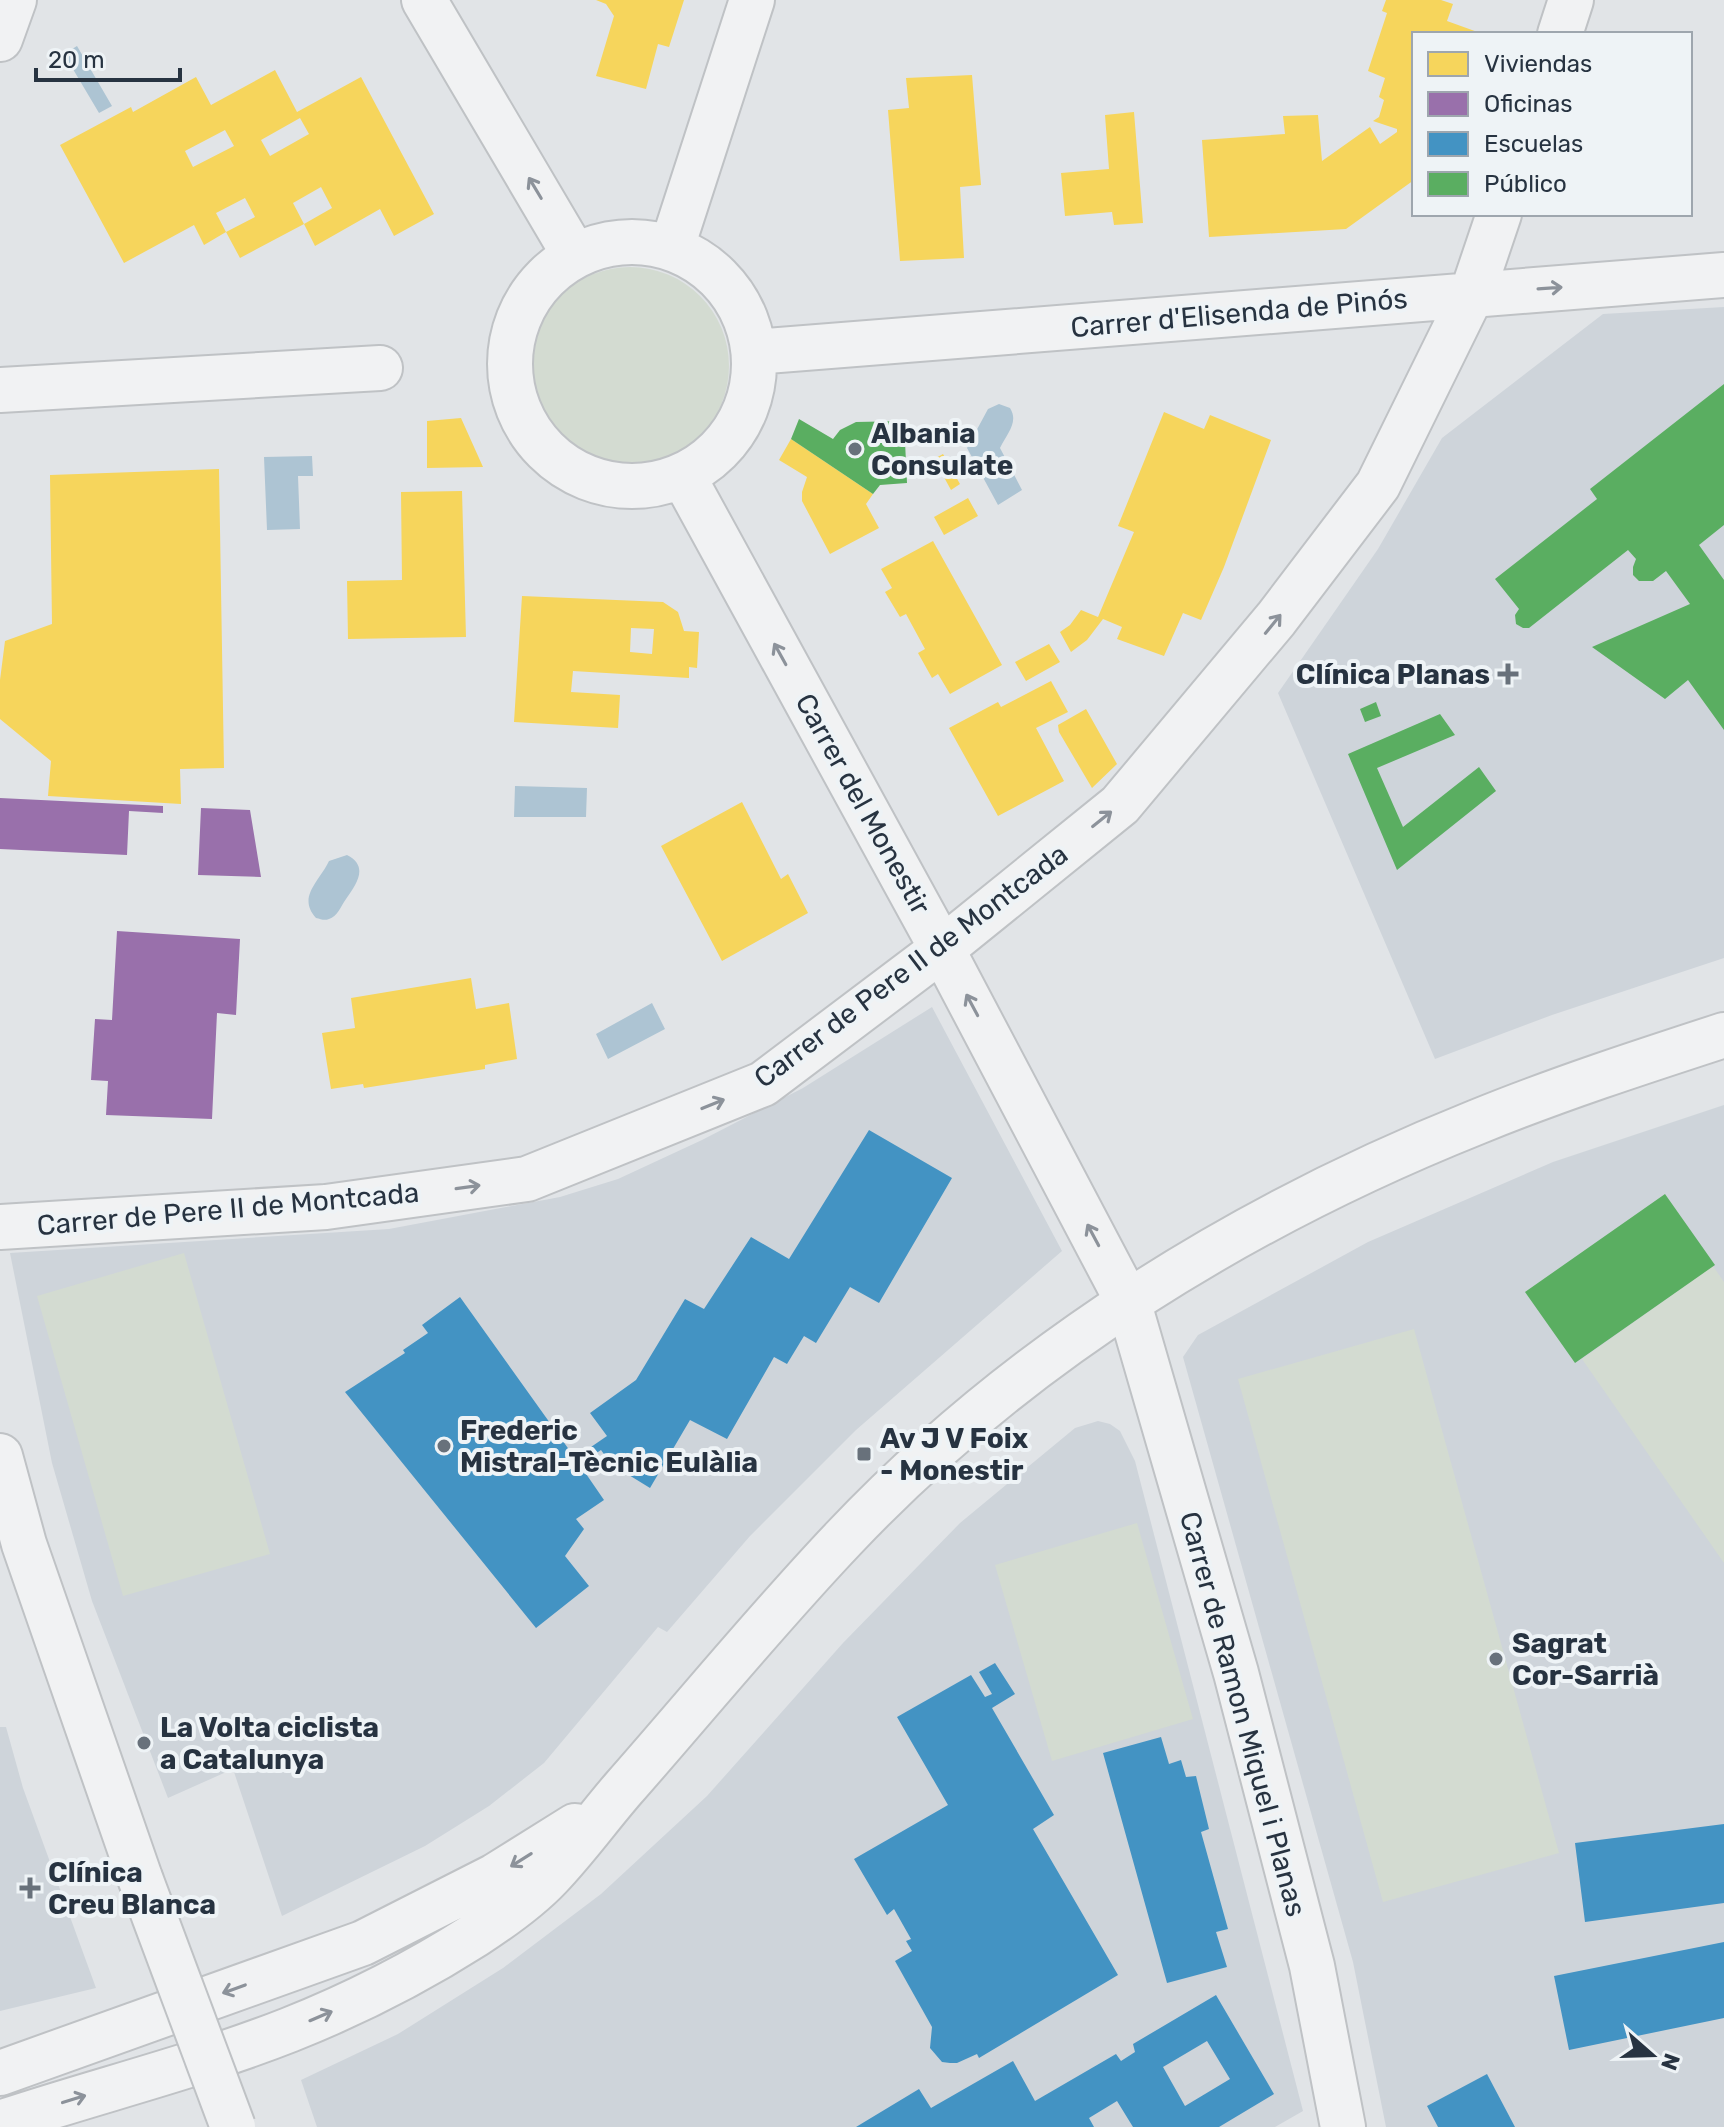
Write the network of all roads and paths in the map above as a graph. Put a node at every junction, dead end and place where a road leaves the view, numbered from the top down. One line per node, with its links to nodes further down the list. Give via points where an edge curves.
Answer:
1 (14, 0): 6 (street)
2 (424, 0): 9 (street, one-way to 2)
3 (752, 0): 8 (street)
4 (1571, 0): 5 (street)
5 (1561, 32)
6 (0, 39)
7 (1498, 216): 11 (street, Carrer de Pere II de Montcada)
8 (672, 247): 9 (street, via 643,241 601,245); 12 (street, via 721,279 744,313)
9 (575, 256): 15 (street, via 530,297 514,333 510,368 525,425 549,455 587,479 647,486)
10 (1724, 275): 11 (street, Carrer d'Elisenda de Pinós, one-way to 10)
11 (1472, 294): 12 (street, Carrer d'Elisenda de Pinós); 16 (street, Carrer de Pere II de Montcada, one-way to 11, via 1120,805 1276,619 1378,485)
12 (755, 352): 15 (street, via 747,406 731,437 712,458)
13 (380, 368): 14 (street)
14 (0, 390)
15 (683, 476): 16 (street, Carrer del Monestir, one-way to 15)
16 (942, 949): 18 (street, Carrer de Pere II de Montcada, one-way to 16, via 326,1207 527,1179 763,1084); 19 (street, Carrer del Monestir, one-way to 16)
17 (1724, 1035): 19 (street, via 1477,1122 1369,1169 1222,1243)
18 (0, 1227)
19 (1129, 1304): 21 (street, via 1000,1395 849,1532); 25 (street, Carrer de Ramon Miquel i Planas, via 1236,1673 1312,1966)
20 (0, 1456): 24 (street, bridge, via 24,1544)
21 (611, 1804): 22 (street, one-way to 22, via 495,1876 363,1943); 23 (street, one-way to 21, via 288,2030 396,1979 477,1934 546,1880)
22 (0, 2073)
23 (0, 2123)
24 (233, 2127)
25 (1343, 2127)

